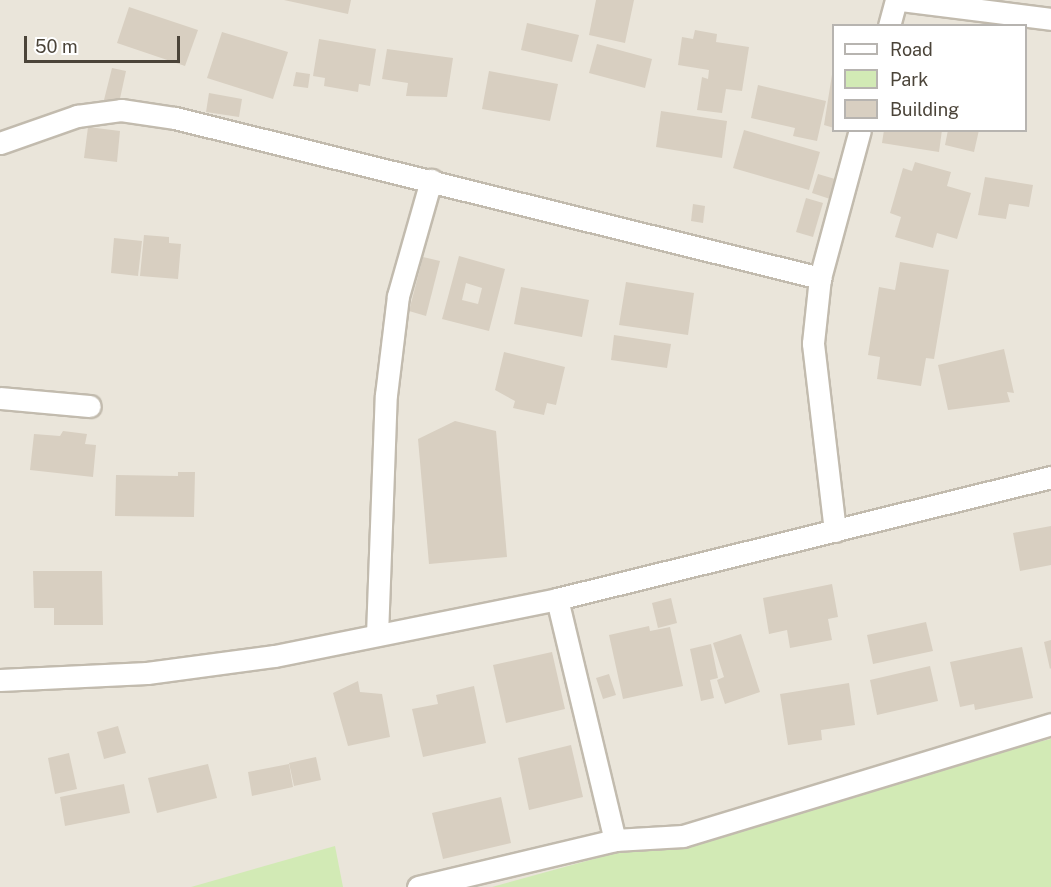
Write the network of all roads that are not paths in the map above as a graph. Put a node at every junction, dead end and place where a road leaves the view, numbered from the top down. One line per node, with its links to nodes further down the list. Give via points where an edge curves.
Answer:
1 (896, 0): 4 (street)
2 (901, 0): 3 (street)
3 (1051, 19)
4 (890, 24)
5 (859, 132): 8 (street)
6 (0, 143): 7 (street, via 77,116 121,110)
7 (431, 180): 8 (street); 14 (street, via 398,296 386,395)
8 (820, 278): 12 (street, via 813,343)
9 (0, 398): 10 (street)
10 (90, 406)
11 (1051, 477): 12 (street)
12 (835, 531): 13 (street)
13 (557, 599): 14 (street); 17 (street)
14 (377, 635): 15 (street, via 147,673)
15 (0, 680)
16 (1051, 724): 17 (street, via 683,836)
17 (615, 840): 18 (street)
18 (418, 887)

